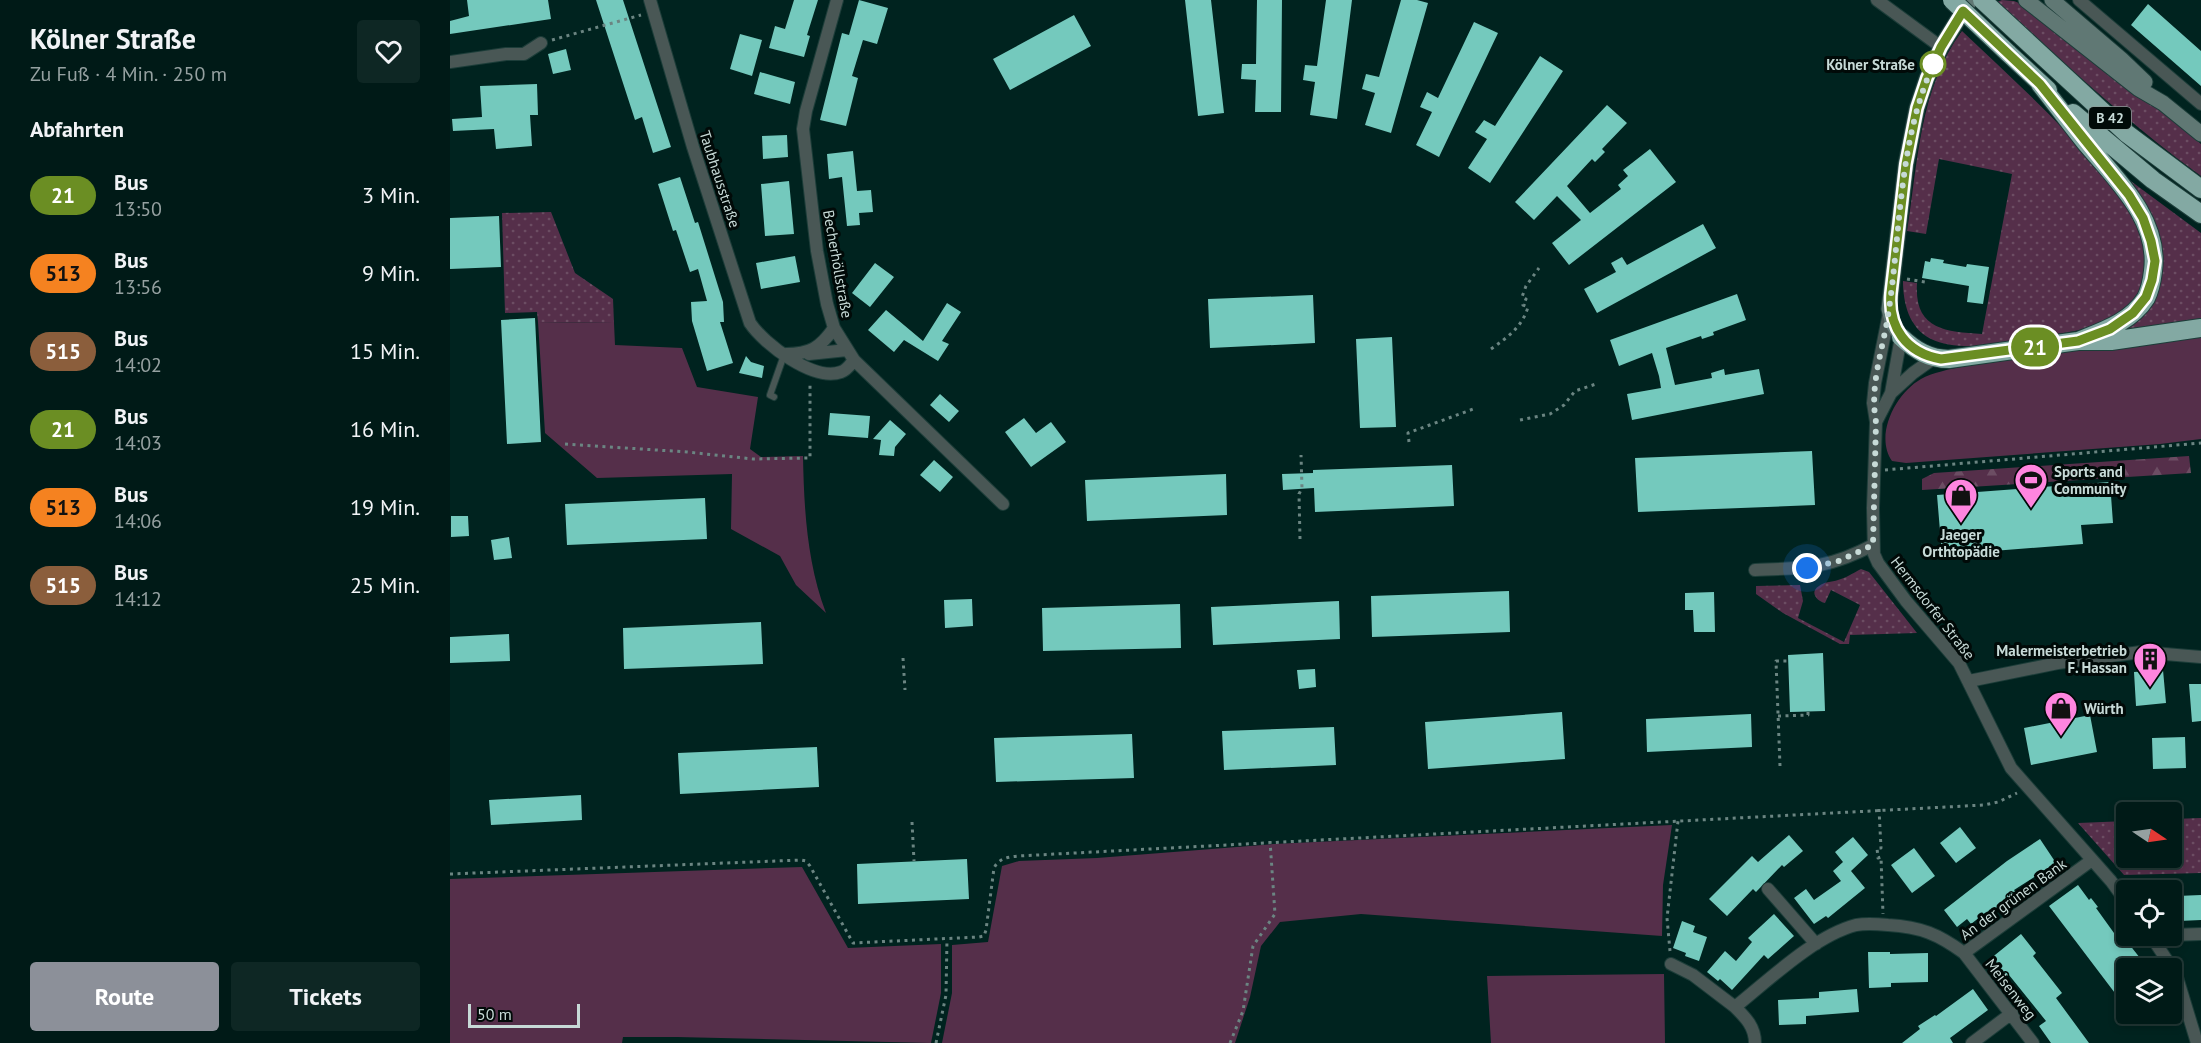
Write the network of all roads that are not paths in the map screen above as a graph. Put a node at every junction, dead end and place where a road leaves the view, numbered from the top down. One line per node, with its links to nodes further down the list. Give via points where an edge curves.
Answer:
1 (663, 0): 10 (street, via 660,9)
2 (837, 0): 21 (street, Becherhöllstraße, via 803,129 817,251)
3 (1877, 0): 12 (street)
4 (1952, 0): 14 (highway, B 42, bridge)
5 (1970, 0): 12 (street)
6 (1982, 0): 18 (highway, B 42, via 2126,133)
7 (2026, 0): 15 (street)
8 (2052, 0): 15 (street, via 2121,59)
9 (2079, 0): 16 (street)
10 (652, 5): 25 (street, Taubhausstraße, via 750,323 764,340)
11 (541, 43): 13 (street, via 524,54)
12 (1941, 47): 20 (street, via 1917,108 1906,164)
13 (450, 62)
14 (2040, 84): 19 (highway, B 42, via 2153,180); 24 (highway, via 2129,195 2143,218 2155,261 2146,297 2133,313 2110,329)
15 (2163, 103): 17 (street)
16 (2201, 104)
17 (2201, 134)
18 (2201, 189)
19 (2201, 214)
20 (1889, 309): 23 (street); 29 (street, Hermsdorfer Straße)
21 (834, 328): 26 (street, via 824,343); 27 (street, Becherhöllstraße)
22 (2201, 328): 24 (highway, via 2111,341)
23 (1901, 337): 28 (highway); 29 (street, Hermsdorfer Straße, via 1887,355); 30 (street, Hermsdorfer Straße)
24 (2078, 341): 28 (highway)
25 (784, 354): 26 (street); 27 (street, Taubhausstraße, via 822,373 847,369); 31 (lane, via 770,395)
26 (803, 354): 27 (street, via 830,351)
27 (850, 355): 33 (street, Becherhöllstraße)
28 (1934, 358): 30 (street, Hermsdorfer Straße)
29 (1875, 383): 32 (street, Hermsdorfer Straße)
30 (1891, 393): 32 (street, Hermsdorfer Straße)
31 (774, 397)
32 (1876, 422): 34 (street, Hermsdorfer Straße)
33 (1003, 504)
34 (1873, 545): 35 (street, via 1827,564); 37 (street, Hermsdorfer Straße, via 1878,563)
35 (1755, 570)
36 (2201, 657): 37 (street, via 2142,652 2058,663)
37 (1969, 681): 38 (street, Hermsdorfer Straße, via 2004,756)
38 (2092, 860): 40 (street, Hermsdorfer Straße); 45 (street, An der grünen Bank)
39 (1768, 889): 43 (street)
40 (2116, 889)
41 (2201, 934): 42 (street)
42 (2182, 935)
43 (1816, 944): 45 (street, An der grünen Bank, via 1858,925 1883,924 1912,926 1935,934); 47 (street, An der grünen Bank)
44 (2158, 946): 52 (street, via 2176,974)
45 (1964, 953): 48 (street, Meisenweg)
46 (1671, 964): 47 (street, via 1693,975)
47 (1735, 1007): 49 (street, via 1748,1020)
48 (2012, 1013): 50 (street); 51 (street, Meisenweg)
49 (1755, 1043)
50 (1972, 1043)
51 (2033, 1043)
52 (2197, 1043)

